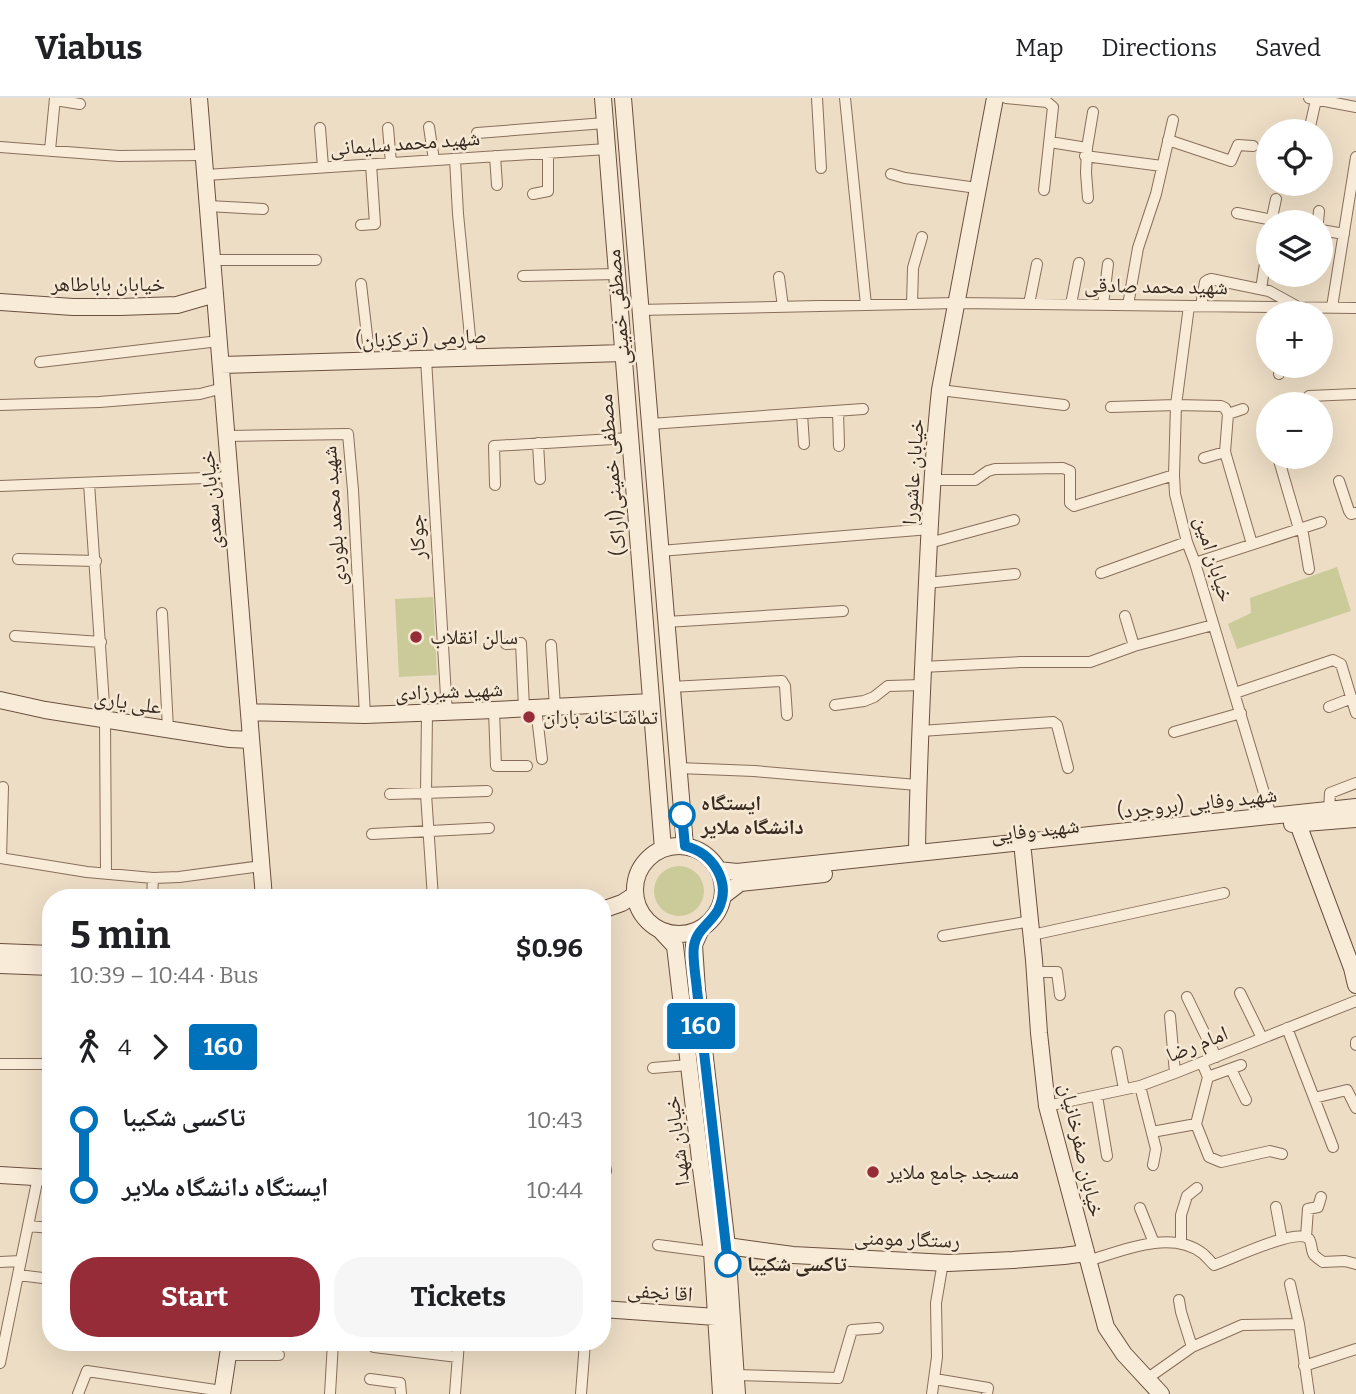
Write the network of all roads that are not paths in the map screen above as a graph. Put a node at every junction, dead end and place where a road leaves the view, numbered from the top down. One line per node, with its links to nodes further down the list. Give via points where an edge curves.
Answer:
1 (199, 98): 28 (main road, خیابان سعدی)
2 (603, 98): 15 (main road, مصطفی خمینی(اراک))
3 (623, 98): 80 (main road, مصطفی خمینی)
4 (817, 98): 37 (street)
5 (845, 98): 72 (street)
6 (995, 98): 41 (main road, خیابان عاشورا)
7 (1006, 98): 21 (street, via 1051,104)
8 (55, 99): 10 (street); 25 (street)
9 (1312, 99): 11 (street); 13 (street)
10 (80, 104)
11 (1356, 107)
12 (1093, 111): 26 (street)
13 (1310, 119)
14 (1173, 120): 20 (street)
15 (605, 123): 19 (street); 24 (main road, مصطفی خمینی(اراک))
16 (429, 127): 32 (street)
17 (320, 128): 36 (street)
18 (388, 128): 33 (street)
19 (477, 133)
20 (1168, 140): 22 (street, via 1231,161 1238,145); 35 (street)
21 (1049, 142): 26 (street); 42 (street)
22 (1253, 146)
23 (0, 147): 25 (street)
24 (607, 149): 27 (street, شهید محمد سلیمانی); 59 (main road, مصطفی خمینی(اراک))
25 (50, 150): 28 (street, via 119,156)
26 (1086, 152): 35 (street); 44 (street)
27 (548, 153): 29 (street, شهید محمد سلیمانی); 43 (street, via 548,191)
28 (204, 155): 39 (main road, خیابان سعدی)
29 (495, 156): 31 (street, شهید محمد سلیمانی); 40 (street)
30 (1356, 157): 52 (street)
31 (455, 159): 32 (street, شهید محمد سلیمانی); 83 (street)
32 (434, 160): 33 (street, شهید محمد سلیمانی)
33 (391, 163): 34 (street, شهید محمد سلیمانی)
34 (371, 164): 36 (street, شهید محمد سلیمانی); 51 (street, via 375,224)
35 (1162, 166): 74 (street, via 1138,248)
36 (323, 167): 39 (street, شهید محمد سلیمانی)
37 (821, 168)
38 (891, 174): 41 (street)
39 (206, 175): 46 (main road, خیابان سعدی)
40 (497, 185)
41 (977, 188): 68 (main road, خیابان عاشورا)
42 (1044, 190)
43 (533, 194)
44 (1088, 198)
45 (1276, 199): 48 (street)
46 (208, 205): 47 (street); 54 (main road, خیابان سعدی)
47 (263, 209)
48 (1276, 210)
49 (1237, 213): 50 (street)
50 (1256, 217)
51 (361, 225)
52 (1348, 227): 67 (street)
53 (922, 237): 69 (street, via 913,268)
54 (212, 260): 55 (street); 64 (main road, خیابان سعدی)
55 (316, 260)
56 (1079, 263): 71 (street)
57 (1037, 264): 70 (street)
58 (1108, 264): 73 (street)
59 (617, 274): 60 (street); 82 (main road, مصطفی خمینی(اراک))
60 (523, 276)
61 (779, 277): 76 (street)
62 (361, 284): 85 (street)
63 (1261, 289): 65 (street); 75 (street, خیابان امین, via 1208,279)
64 (215, 294): 66 (main road, خیابان باباطاهر, via 177,305 73,307); 81 (main road, خیابان سعدی)
65 (1285, 301)
66 (0, 302)
67 (1333, 302)
68 (957, 303): 69 (street, شهید محمد صادقی); 70 (street, شهید محمد صادقی); 89 (main road, خیابان عاشورا)
69 (912, 304): 72 (street, شهید محمد صادقی)
70 (1029, 304): 71 (street, شهید محمد صادقی)
71 (1071, 304): 73 (street, شهید محمد صادقی)
72 (866, 305): 76 (street, شهید محمد صادقی)
73 (1103, 305): 74 (street, شهید محمد صادقی)
74 (1128, 305): 75 (street, شهید محمد صادقی)
75 (1195, 306): 78 (street, شهید محمد صادقی); 94 (street, خیابان امین, via 1179,370)
76 (783, 307): 80 (street, شهید محمد صادقی)
77 (1333, 307): 79 (street, شهید محمد صادقی)
78 (1256, 308)
79 (1356, 308)
80 (639, 310): 101 (main road, مصطفی خمینی)
81 (219, 341): 86 (street); 87 (main road, خیابان سعدی)
82 (623, 353): 83 (main road, صارمی ( ترکزبان)); 103 (main road, مصطفی خمینی(اراک))
83 (472, 357): 84 (main road, صارمی ( ترکزبان))
84 (426, 359): 85 (main road, صارمی ( ترکزبان)); 157 (street, جوکار)
85 (370, 361): 87 (main road, صارمی ( ترکزبان))
86 (40, 362)
87 (221, 365): 88 (main road, خیابان سعدی)
88 (223, 388): 92 (street, via 99,402); 102 (main road, خیابان سعدی)
89 (940, 390): 93 (street); 113 (main road, خیابان عاشورا)
90 (1356, 394): 91 (street)
91 (1333, 395)
92 (0, 405)
93 (1064, 405)
94 (1176, 405): 95 (street); 100 (street, via 1222,406); 110 (street, خیابان امین)
95 (1111, 407)
96 (863, 409): 98 (street)
97 (1243, 409): 100 (street)
98 (838, 411): 99 (street); 106 (street)
99 (802, 414): 101 (street); 105 (street)
100 (1228, 414): 107 (street)
101 (650, 424): 125 (main road, مصطفی خمینی)
102 (227, 436): 111 (main road, خیابان سعدی); 160 (street, شهید محمد بلوردی, via 348,434)
103 (630, 438): 104 (street); 149 (main road, مصطفی خمینی(اراک))
104 (538, 443): 112 (street); 116 (street, via 494,446)
105 (804, 444)
106 (839, 446)
107 (1225, 452): 108 (street); 124 (street)
108 (1204, 458)
109 (1283, 469): 121 (street)
110 (1174, 475): 113 (street, via 1074,506 1070,503 1071,472 1066,468 995,469 975,480); 123 (street, خیابان امین)
111 (230, 477): 115 (street); 155 (main road, خیابان سعدی)
112 (540, 479)
113 (933, 480): 122 (main road, خیابان عاشورا)
114 (1339, 481): 118 (street, via 1349,512)
115 (89, 483): 117 (street); 127 (street)
116 (495, 485)
117 (0, 486)
118 (1356, 513)
119 (1014, 520): 122 (street)
120 (1321, 522): 121 (street)
121 (1301, 529): 124 (street); 129 (street)
122 (930, 536): 125 (street); 132 (main road, خیابان عاشورا)
123 (1187, 542): 128 (street, خیابان امین); 130 (street)
124 (1252, 544): 128 (street)
125 (660, 551): 136 (main road, مصطفی خمینی)
126 (18, 559): 127 (street)
127 (96, 561): 139 (street)
128 (1195, 563): 137 (street, خیابان امین)
129 (1309, 569)
130 (1101, 573)
131 (1015, 574): 132 (street)
132 (927, 583): 143 (main road, خیابان عاشورا)
133 (843, 611): 136 (street)
134 (162, 613): 163 (street)
135 (1125, 616): 142 (street)
136 (666, 622): 145 (main road, مصطفی خمینی)
137 (1213, 625): 142 (street); 146 (street, خیابان امین)
138 (15, 636): 139 (street)
139 (101, 642): 162 (street)
140 (506, 645): 153 (street, via 521,643)
141 (551, 645): 151 (street)
142 (1134, 646): 143 (street, via 1090,662)
143 (922, 667): 144 (main road, خیابان عاشورا)
144 (922, 685): 150 (street, via 888,686 874,698); 164 (main road, خیابان عاشورا)
145 (671, 687): 161 (street, via 782,681); 169 (main road, مصطفی خمینی)
146 (1235, 693): 147 (street, via 1333,660 1341,664); 158 (street, خیابان امین)
147 (1352, 698): 152 (street); 159 (street)
148 (0, 700): 162 (main road, علی یاری)
149 (651, 702): 151 (main road, شهید شیرزادی); 186 (main road, مصطفی خمینی(اراک))
150 (835, 705)
151 (555, 707): 153 (main road, شهید شیرزادی)
152 (1329, 707)
153 (530, 708): 154 (main road, شهید شیرزادی); 167 (street)
154 (494, 710): 157 (main road, شهید شیرزادی); 168 (street, via 496,766)
155 (249, 712): 160 (main road, شهید شیرزادی); 166 (main road, خیابان سعدی)
156 (427, 713): 157 (main road, شهید شیرزادی); 160 (main road, شهید شیرزادی); 176 (street)
157 (447, 713)
158 (1241, 713): 165 (street); 179 (street, خیابان امین)
159 (1356, 713)
160 (365, 715)
161 (787, 715)
162 (105, 719): 163 (main road, علی یاری); 192 (street)
163 (167, 729): 166 (main road, علی یاری)
164 (920, 731): 170 (street, via 1053,722); 172 (main road, خیابان عاشورا)
165 (1174, 732)
166 (251, 740): 190 (main road, خیابان سعدی)
167 (541, 759)
168 (527, 766)
169 (678, 768): 172 (street); 185 (main road, مصطفی خمینی)
170 (1068, 768)
171 (1356, 783): 178 (street, via 1329,793)
172 (917, 785): 188 (main road, خیابان عاشورا)
173 (3, 787): 189 (street)
174 (487, 791): 176 (street)
175 (390, 794): 176 (street)
176 (426, 794): 183 (street)
177 (1356, 807): 178 (main road, شهید وفایی (بروجرد))
178 (1329, 810): 179 (main road, شهید وفایی (بروجرد))
179 (1271, 816): 188 (main road, شهید وفایی (بروجرد))
180 (1356, 819): 181 (main road, شهید وفایی)
181 (1298, 824): 187 (main road, شهید وفایی); 210 (main road)
182 (489, 828): 183 (street)
183 (429, 832): 184 (street); 196 (street)
184 (372, 834)
185 (685, 846): 186 (main road); 191 (main road, via 703,853)
186 (663, 849): 199 (main road, via 643,864)
187 (1023, 852): 198 (main road, شهید وفایی, via 740,883); 201 (main road, خیابان صفرخانیان)
188 (917, 853): 191 (main road, via 737,872)
189 (0, 858): 192 (street)
190 (261, 866): 193 (street); 195 (main road, خیابان سعدی)
191 (718, 870): 198 (main road)
192 (106, 873): 193 (street)
193 (153, 878): 194 (street)
194 (152, 889)
195 (263, 889)
196 (432, 889)
197 (1224, 893): 201 (street)
198 (723, 895): 202 (main road, via 717,912)
199 (634, 896): 200 (main road); 203 (main road, via 644,918)
200 (611, 907)
201 (1031, 928): 204 (street); 209 (main road, خیابان صفرخانیان)
202 (701, 929): 203 (main road, via 686,934); 254 (main road, خیابان شهدا, via 694,945)
203 (662, 931): 223 (main road, خیابان شهدا, via 675,946)
204 (943, 936)
205 (0, 952): 206 (main road)
206 (42, 954)
207 (0, 965): 208 (main road)
208 (42, 967)
209 (1035, 972): 212 (street, via 1057,972); 232 (main road, خیابان صفرخانیان)
210 (1356, 985)
211 (1240, 993): 217 (street)
212 (1060, 996)
213 (1188, 997): 219 (street)
214 (1356, 1000): 216 (street, امام رضا)
215 (1170, 1016): 225 (street)
216 (1287, 1028): 217 (street, امام رضا); 230 (street)
217 (1262, 1038): 219 (street, امام رضا)
218 (1117, 1052): 228 (street)
219 (1216, 1057): 220 (street, امام رضا)
220 (1202, 1063): 225 (street, امام رضا); 226 (street)
221 (0, 1064): 222 (street)
222 (42, 1064)
223 (688, 1065): 224 (street); 254 (main road, خیابان شهدا)
224 (653, 1069)
225 (1175, 1073): 227 (street, امام رضا)
226 (1208, 1077): 231 (street, via 1236,1067); 234 (street)
227 (1140, 1086): 228 (street, امام رضا); 235 (street)
228 (1124, 1089): 229 (street, امام رضا)
229 (1097, 1096): 232 (street, امام رضا); 238 (street)
230 (1314, 1098): 233 (street, via 1347,1090); 236 (street)
231 (1246, 1100)
232 (1047, 1106): 255 (main road, خیابان صفرخانیان)
233 (1356, 1108)
234 (1196, 1124): 235 (street); 237 (street, via 1209,1157 1221,1163 1270,1151)
235 (1152, 1132): 239 (street)
236 (1333, 1147)
237 (1282, 1154)
238 (1107, 1156)
239 (1153, 1165)
240 (0, 1175): 241 (main road)
241 (42, 1178)
242 (42, 1184): 247 (street)
243 (1197, 1188): 252 (street, via 1187,1196 1181,1215)
244 (1321, 1197): 249 (street, via 1318,1207 1308,1209)
245 (1276, 1207): 250 (street)
246 (1140, 1208): 251 (street)
247 (28, 1226): 248 (street); 256 (street)
248 (42, 1227)
249 (1306, 1237): 250 (street); 259 (street, via 1323,1262)
250 (1282, 1239): 252 (street, via 1214,1265 1202,1253)
251 (1154, 1243): 252 (street); 255 (street)
252 (1181, 1244)
253 (658, 1245): 254 (street)
254 (720, 1249): 258 (main road, رستگار مومنی); 266 (main road, خیابان شهدا); 281 (main road, خیابان شهدا)
255 (1087, 1257): 258 (main road, رستگار مومنی); 282 (main road, خیابان صفرخانیان, via 1106,1327)
256 (21, 1261): 257 (street); 260 (street)
257 (0, 1262)
258 (943, 1262): 284 (street, via 936,1303)
259 (1356, 1264)
260 (18, 1275): 261 (street); 265 (street)
261 (42, 1278)
262 (1290, 1284): 267 (street)
263 (1179, 1300): 269 (street)
264 (611, 1310): 266 (main road, اقا نجفی)
265 (5, 1311): 279 (street)
266 (716, 1317): 291 (main road, خیابان شهدا)
267 (1299, 1324): 269 (street, via 1242,1325); 280 (street)
268 (878, 1328): 281 (street, via 852,1330 838,1378)
269 (1192, 1347): 282 (street)
270 (229, 1351): 285 (main road)
271 (250, 1351): 277 (street)
272 (332, 1351): 287 (street)
273 (407, 1351): 278 (street)
274 (458, 1351): 278 (street)
275 (583, 1351): 290 (street)
276 (1355, 1352): 280 (street)
277 (279, 1355)
278 (457, 1357): 289 (street)
279 (0, 1363)
280 (1304, 1366): 296 (street)
281 (735, 1375): 292 (main road, خیابان شهدا)
282 (1148, 1378): 295 (main road, خیابان صفرخانیان)
283 (370, 1379): 288 (street, via 400,1383)
284 (934, 1379): 293 (street); 294 (street, via 988,1388)
285 (222, 1393): 286 (street, via 87,1371)
286 (79, 1394)
287 (330, 1394)
288 (401, 1394)
289 (455, 1394)
290 (581, 1394)
291 (721, 1394)
292 (737, 1394)
293 (932, 1394)
294 (987, 1394)
295 (1161, 1394)
296 (1309, 1394)

